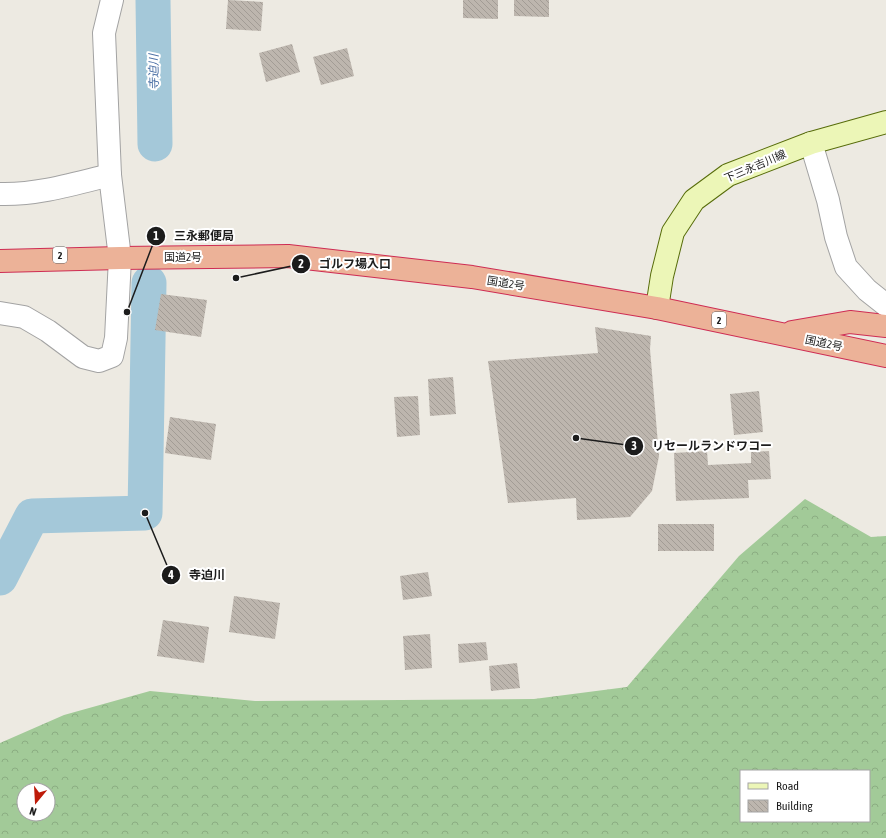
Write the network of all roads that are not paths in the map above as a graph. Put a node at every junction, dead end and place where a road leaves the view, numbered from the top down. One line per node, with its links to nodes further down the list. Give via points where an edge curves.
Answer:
1 (112, 0): 4 (street, via 104,33)
2 (886, 122): 3 (main road, 下三永吉川線)
3 (811, 143): 9 (street, via 846,267 867,290); 10 (main road, 下三永吉川線, via 728,175 694,200 673,232)
4 (110, 175): 5 (street, via 52,189); 7 (street)
5 (0, 194)
6 (0, 252): 7 (highway, 国道2号 / 2)
7 (120, 258): 8 (highway, 国道2号 / 2); 10 (highway, 国道2号 / 2, via 288,256 472,277); 11 (street, via 116,338 112,356 100,361 83,357 24,317)
8 (0, 261)
9 (886, 305)
10 (657, 308): 13 (highway, 国道2号 / 2)
11 (0, 314)
12 (886, 326): 13 (highway, via 850,322)
13 (780, 333): 14 (highway, 国道2号 / 2)
14 (886, 356)

